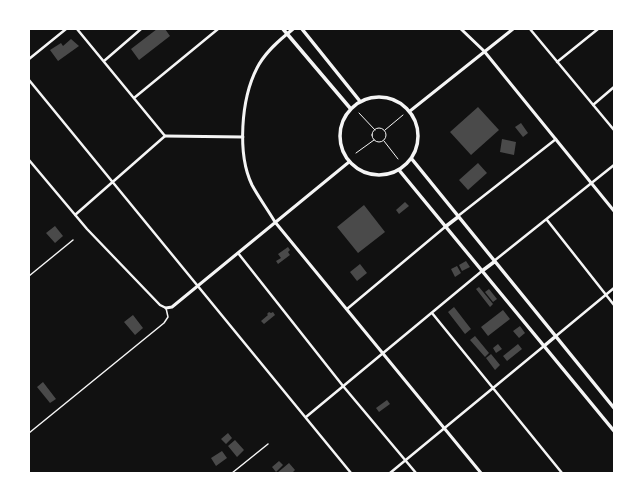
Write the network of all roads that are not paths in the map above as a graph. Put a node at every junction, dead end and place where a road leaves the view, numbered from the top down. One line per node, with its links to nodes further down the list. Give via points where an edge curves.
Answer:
1 (66, 29): 14 (street)
2 (77, 29): 15 (street)
3 (141, 29): 15 (street)
4 (218, 29): 19 (street)
5 (283, 29): 12 (main road)
6 (293, 29): 12 (main road)
7 (302, 29): 20 (main road)
8 (461, 29): 13 (street)
9 (513, 29): 13 (street)
10 (530, 29): 16 (street)
11 (598, 29): 16 (street)
12 (287, 34): 22 (main road); 26 (street, via 268,52 257,69 244,111)
13 (484, 51): 23 (street); 27 (street)
14 (29, 59)
15 (104, 61): 19 (street)
16 (557, 62): 21 (street)
17 (29, 80): 33 (street)
18 (614, 87): 21 (street)
19 (134, 98): 25 (street)
20 (359, 100): 22 (main road); 23 (main road, via 374,96 388,97 400,102)
21 (593, 105): 24 (street)
22 (350, 108): 30 (main road, via 343,118 339,141 342,152)
23 (410, 112): 28 (main road, via 416,122 418,135 417,147)
24 (614, 130)
25 (165, 136): 26 (street); 33 (street)
26 (243, 137): 39 (street, via 245,160 252,184)
27 (556, 139): 34 (street); 37 (street)
28 (411, 158): 32 (main road); 37 (main road)
29 (29, 160): 36 (street)
30 (349, 162): 32 (main road, via 368,174 378,176); 39 (street)
31 (614, 165): 34 (street)
32 (399, 170): 40 (main road)
33 (112, 181): 36 (street); 46 (street)
34 (591, 184): 35 (street); 38 (street)
35 (614, 211)
36 (75, 215): 50 (street, via 160,305)
37 (458, 216): 40 (main road); 43 (main road)
38 (547, 220): 43 (street); 48 (street)
39 (275, 222): 42 (street); 51 (street)
40 (445, 228): 44 (main road); 51 (street)
41 (73, 240): 45 (lane)
42 (238, 252): 46 (street); 56 (street)
43 (494, 262): 44 (main road); 53 (main road)
44 (482, 271): 52 (street); 54 (main road)
45 (29, 276)
46 (198, 284): 50 (street, via 172,307); 59 (street)
47 (614, 288): 48 (street)
48 (606, 294): 49 (street); 53 (street)
49 (614, 305)
50 (166, 308): 62 (lane, via 168,317 164,323)
51 (347, 309): 55 (street)
52 (432, 313): 55 (street); 57 (street)
53 (556, 336): 54 (main road); 58 (main road)
54 (544, 346): 57 (street); 61 (main road)
55 (383, 353): 56 (street); 60 (street)
56 (343, 386): 59 (street); 64 (street)
57 (493, 388): 60 (street); 70 (street)
58 (614, 408)
59 (306, 417): 66 (street)
60 (444, 428): 64 (street); 69 (street)
61 (614, 431)
62 (29, 433)
63 (268, 444): 65 (lane)
64 (406, 460): 67 (street); 68 (street)
65 (232, 473)
66 (351, 473)
67 (390, 473)
68 (416, 473)
69 (481, 473)
70 (562, 473)

